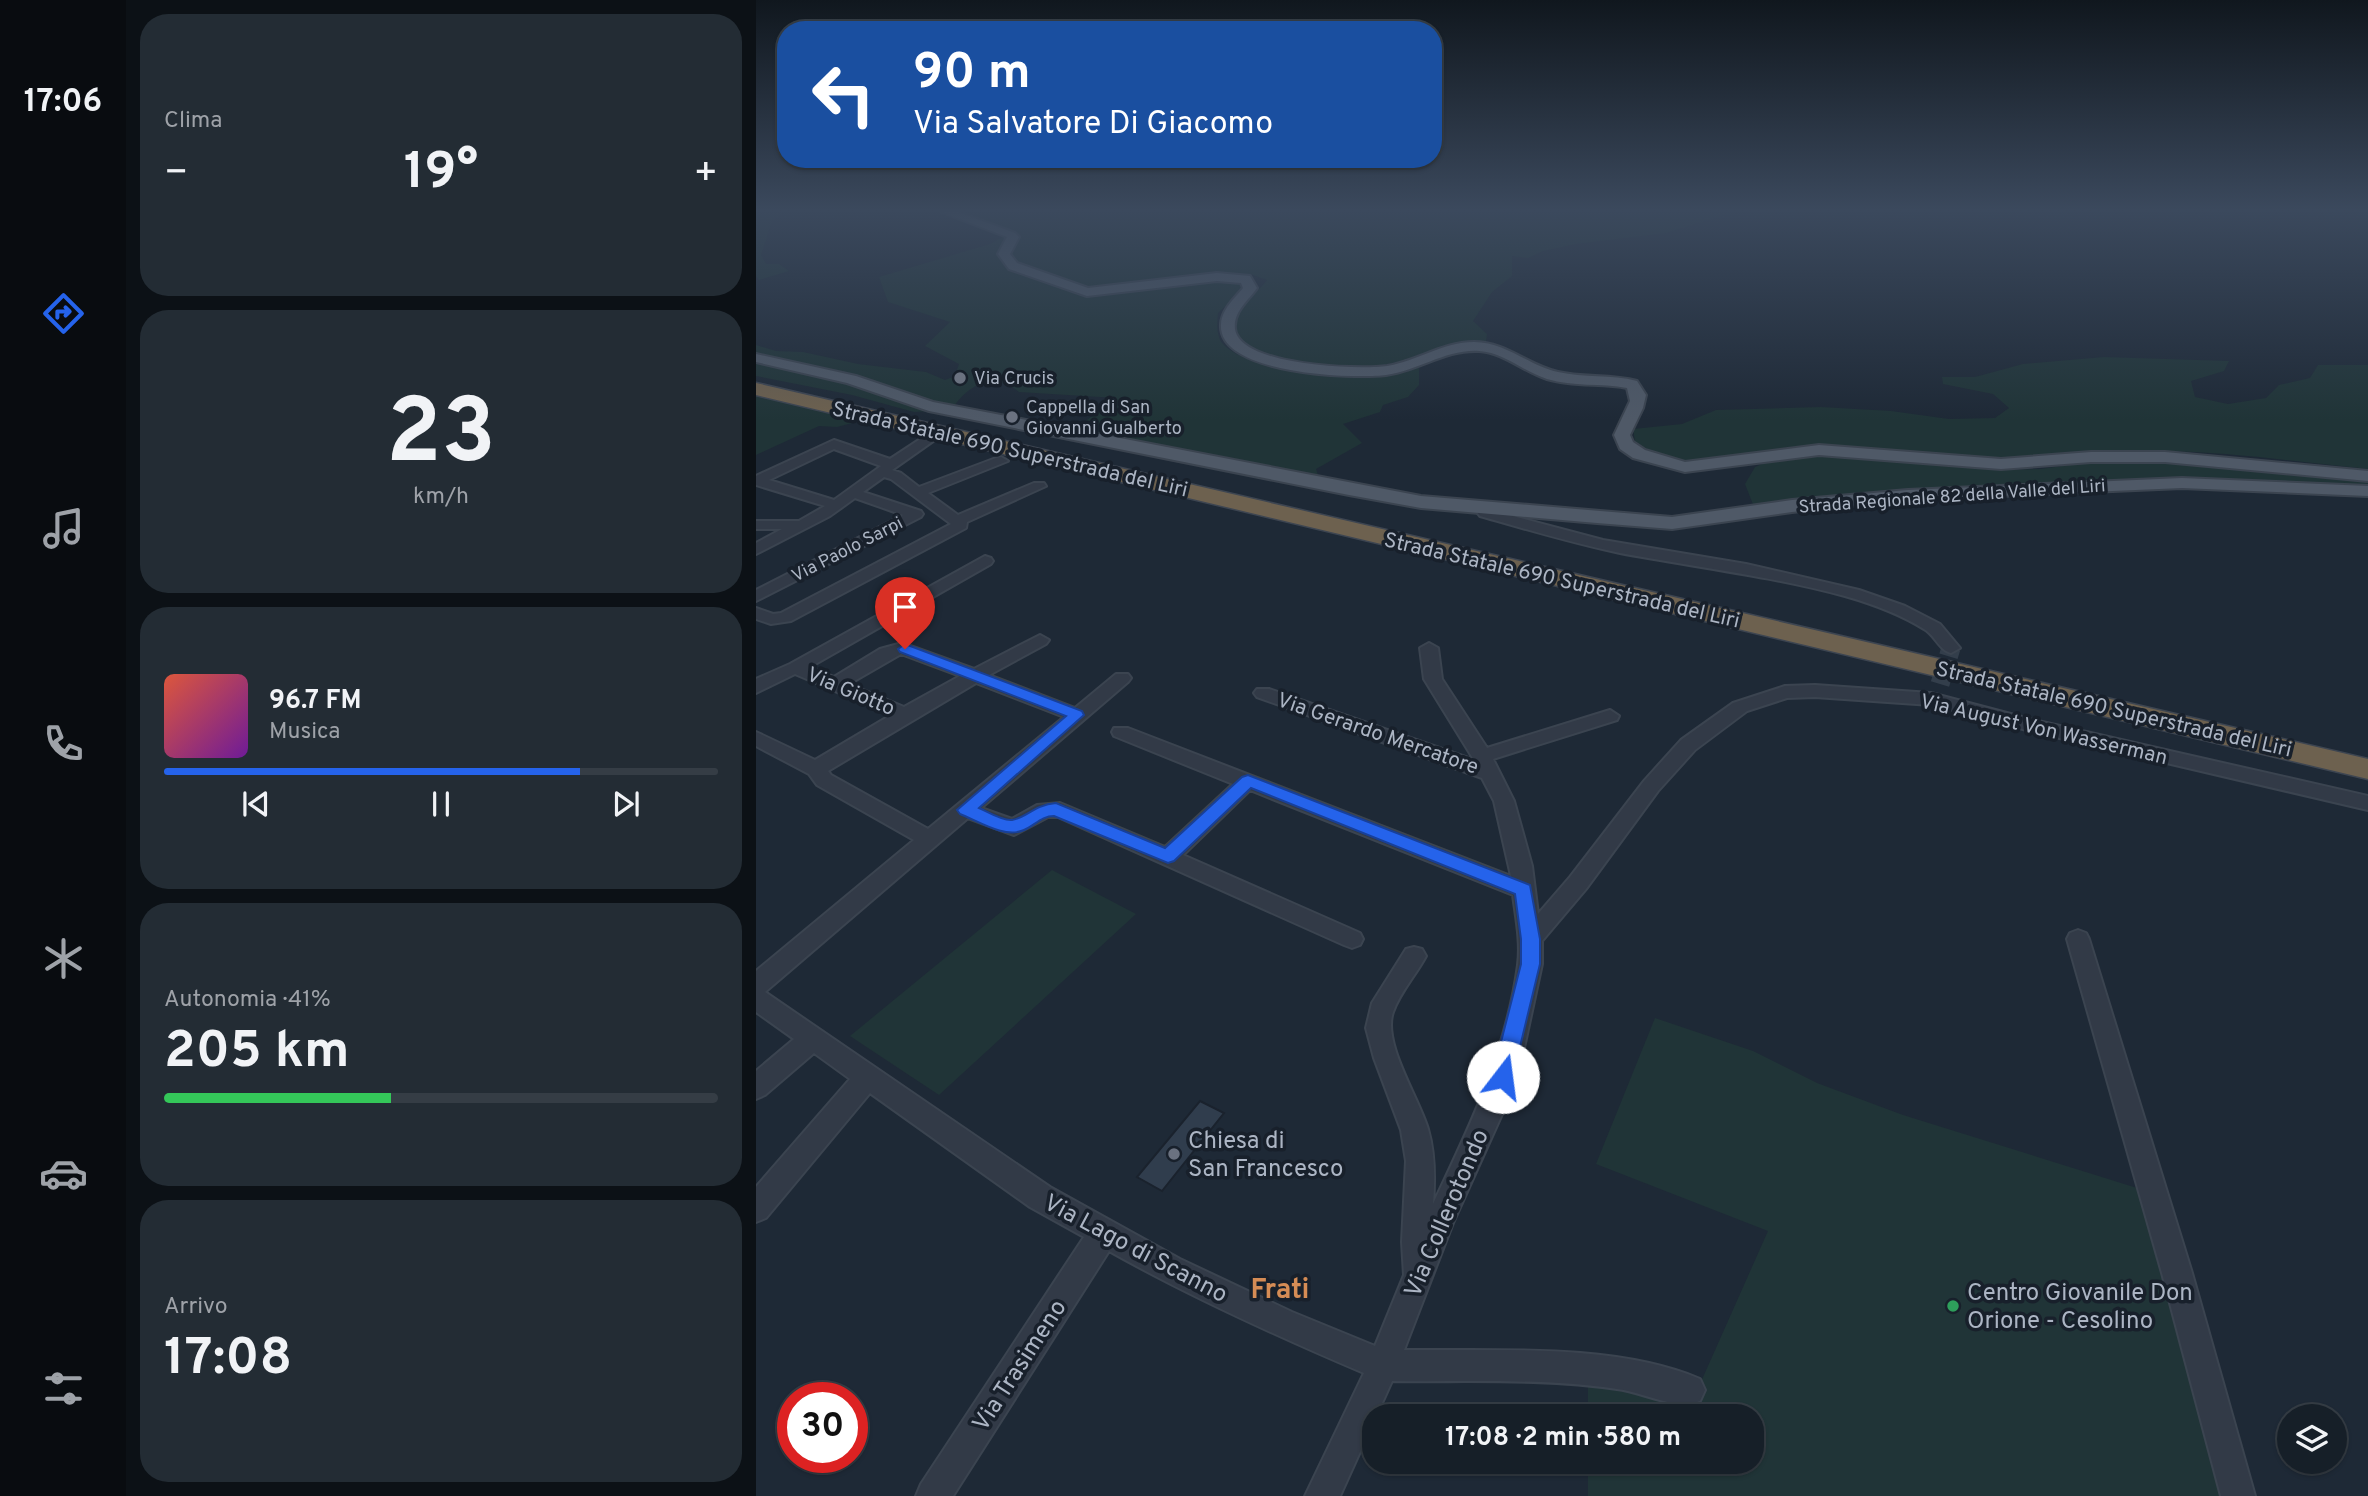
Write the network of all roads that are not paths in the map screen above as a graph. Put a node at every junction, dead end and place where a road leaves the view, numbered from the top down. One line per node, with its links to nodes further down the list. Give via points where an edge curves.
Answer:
1 (1055, 281): 2 (main road, Strada Regionale 82 della Valle del Liri, via 1087,292)
2 (1185, 281)
3 (1246, 281): 10 (main road, Strada Regionale 82 della Valle del Liri, via 1250,288 1232,310 1229,335 1237,347 1259,357 1329,370 1376,371 1448,350 1480,346 1551,376 1632,384 1639,389 1640,398 1622,435 1626,445 1639,454 1685,467 1819,450 2001,464 2165,457)
4 (756, 358): 16 (main road, Strada Regionale 82 della Valle del Liri, via 851,379 948,411 1349,490)
5 (756, 381): 38 (highway, Strada Statale 690 Superstrada del Liri)
6 (756, 389): 41 (highway, Strada Statale 690 Superstrada del Liri)
7 (931, 436): 9 (street)
8 (1001, 461): 13 (street)
9 (889, 468): 13 (street); 14 (street); 15 (street, via 834,444 757,481)
10 (2368, 475)
11 (1039, 486): 17 (street)
12 (2368, 491): 16 (main road, Strada Regionale 82 della Valle del Liri, via 2182,483 1950,493 1792,506 1672,523)
13 (919, 492): 17 (street)
14 (853, 493): 15 (street); 22 (street, Via Paolo Sarpi, via 916,514)
15 (835, 505): 19 (street)
16 (1480, 507): 26 (street, via 1485,513 1583,540 1810,581 1917,618 1945,635)
17 (957, 521): 23 (street, via 961,525 788,615 771,619)
18 (756, 525): 19 (street)
19 (804, 525): 20 (street)
20 (756, 549)
21 (985, 561): 27 (street)
22 (756, 596)
23 (756, 613)
24 (1040, 640): 28 (street)
25 (1429, 648): 39 (street, Via Collerotondo, via 1435,683)
26 (1951, 648)
27 (796, 668): 30 (street, Via Giotto); 31 (street)
28 (975, 676): 30 (street, via 898,648); 33 (street); 34 (street)
29 (1122, 678): 34 (street)
30 (836, 684): 33 (street, Via Giotto)
31 (756, 687)
32 (1263, 693): 39 (street, Via Gerardo Mercatore)
33 (905, 714): 40 (street)
34 (1077, 715): 44 (street)
35 (1610, 716): 39 (street)
36 (1121, 733): 42 (street)
37 (756, 738): 40 (street)
38 (2368, 755)
39 (1487, 765): 47 (street, Via Collerotondo, via 1502,794 1518,847)
40 (816, 769): 45 (street, via 824,780)
41 (2368, 769)
42 (1248, 781): 46 (street); 47 (street)
43 (2368, 803): 49 (street, Via August Von Wasserman, via 2038,727 1935,691 1793,691 1758,699 1699,735 1672,761)
44 (966, 810): 45 (street); 46 (street, via 1014,827 1044,810 1056,809)
45 (931, 840): 52 (street)
46 (1168, 857): 48 (street)
47 (1524, 890): 49 (street, Via Collerotondo)
48 (1352, 939)
49 (1530, 939): 59 (street, Via Collerotondo, via 1529,973 1503,1077)
50 (2078, 939): 64 (street)
51 (1413, 956): 59 (street, via 1381,1010 1378,1028 1419,1148)
52 (756, 985)
53 (756, 999): 54 (street, Via Lago di Scanno)
54 (812, 1039): 55 (street, Via Lago di Scanno); 56 (street)
55 (867, 1077): 57 (street); 58 (street, Via Lago di Scanno, via 1026,1188)
56 (756, 1087)
57 (756, 1208)
58 (1104, 1233): 60 (street, Via Lago di Scanno, via 1221,1295); 62 (street, Via Trasimeno)
59 (1418, 1276): 60 (street, Via Collerotondo)
60 (1383, 1365): 61 (street, Via Lago di Scanno, via 1618,1373); 63 (street, Via Collerotondo)
61 (1689, 1390)
62 (933, 1496)
63 (1322, 1496)
64 (2238, 1496)

